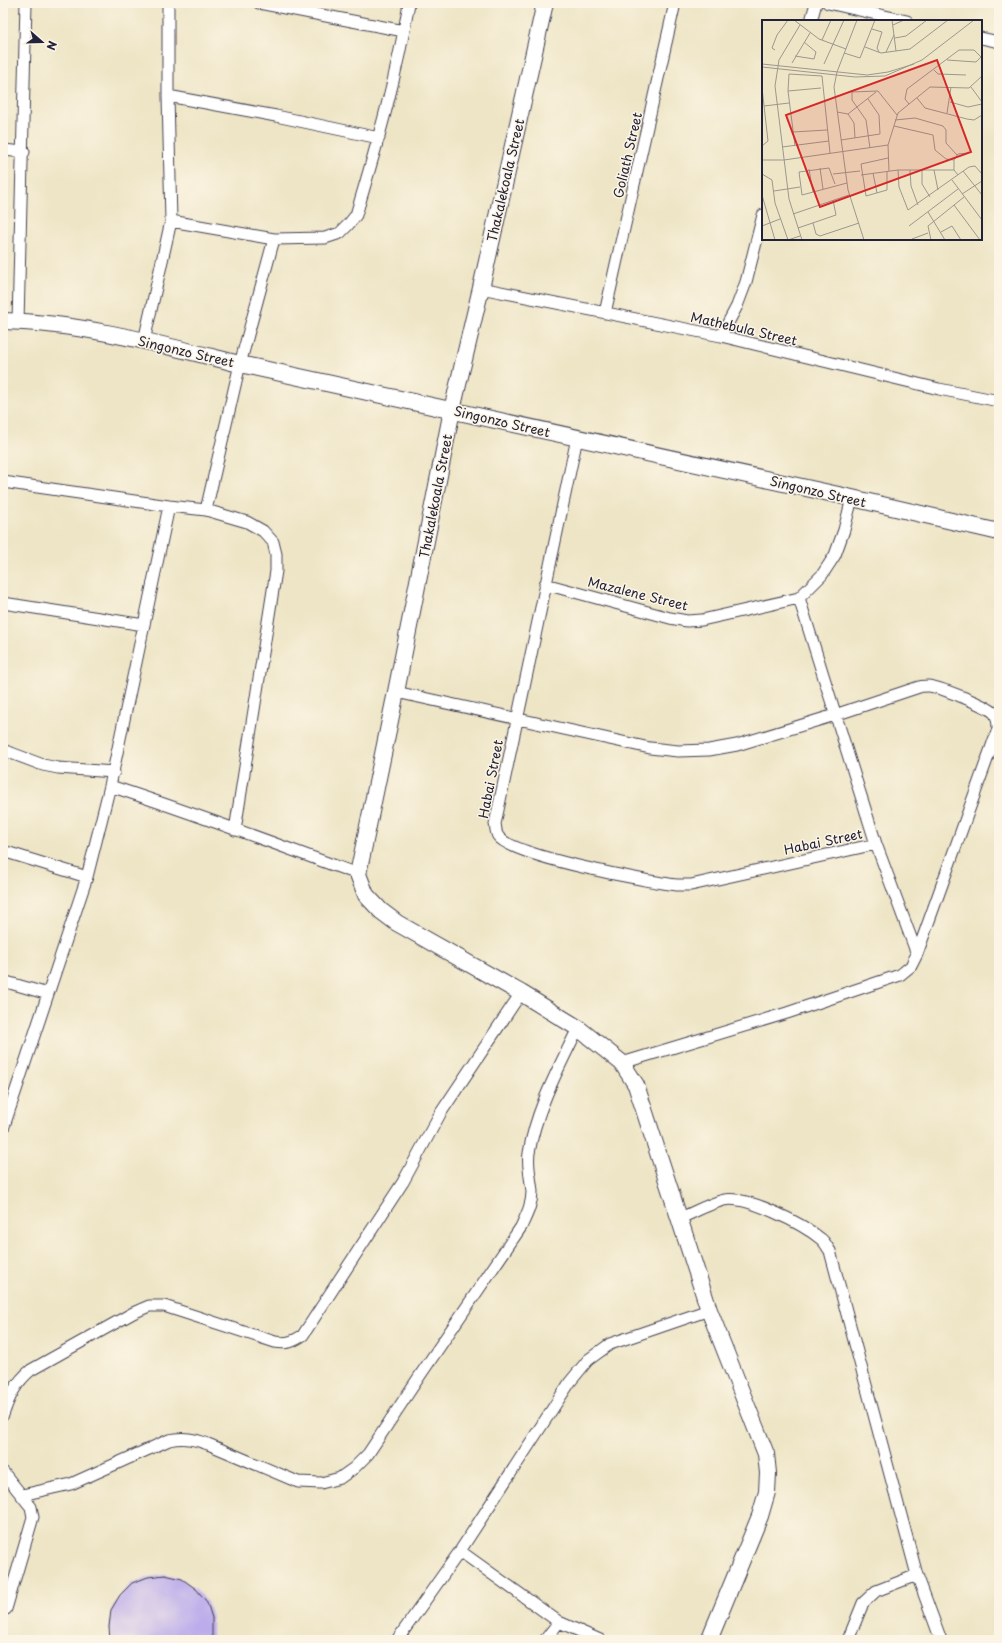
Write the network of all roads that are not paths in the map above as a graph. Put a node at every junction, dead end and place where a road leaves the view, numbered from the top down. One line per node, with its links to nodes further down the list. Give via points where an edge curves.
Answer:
1 (26, 3): 17 (street)
2 (168, 3): 14 (street)
3 (259, 3): 11 (street)
4 (409, 3): 11 (street)
5 (545, 3): 21 (street, Thakalekoala Street)
6 (675, 3): 22 (street, Goliath Street)
7 (816, 3): 9 (street)
8 (828, 3): 10 (street)
9 (811, 20)
10 (903, 20)
11 (404, 31): 15 (street)
12 (982, 38): 13 (street)
13 (999, 42)
14 (168, 96): 15 (street); 19 (street)
15 (379, 138): 20 (street, via 356,215 340,233 325,238)
16 (3, 150): 17 (street)
17 (24, 152): 23 (street)
18 (762, 219): 24 (street, via 746,282)
19 (171, 221): 20 (street); 25 (street)
20 (274, 239): 26 (street)
21 (481, 288): 22 (street, Mathebula Street); 28 (street, Thakalekoala Street)
22 (606, 314): 24 (street, Mathebula Street)
23 (11, 322): 25 (street, Singonzo Street, via 73,327)
24 (721, 336): 27 (street, Mathebula Street)
25 (144, 341): 26 (street, Singonzo Street)
26 (240, 364): 28 (street, Singonzo Street); 33 (street)
27 (999, 401)
28 (452, 410): 29 (street, Singonzo Street); 39 (street, Thakalekoala Street)
29 (577, 438): 31 (street, Singonzo Street); 35 (street, Habai Street)
30 (3, 482): 32 (street)
31 (852, 498): 34 (street, Singonzo Street); 36 (street, via 835,555 822,575)
32 (169, 506): 33 (street); 38 (street)
33 (206, 510): 45 (street, via 247,522 263,531 272,542 276,554 276,571)
34 (999, 532)
35 (545, 584): 36 (street, Mazalene Street, via 687,621 702,620); 41 (street, Habai Street)
36 (799, 598): 40 (street)
37 (3, 603): 38 (street)
38 (144, 625): 43 (street)
39 (396, 692): 41 (street); 48 (street, Thakalekoala Street)
40 (835, 715): 41 (street, via 737,745 709,750 678,751 650,748); 46 (street); 50 (street, via 918,687 928,686 984,706 995,713 998,720 998,729)
41 (516, 719): 46 (street, Habai Street, via 495,824 497,836 520,850 563,863 677,885)
42 (3, 750): 43 (street, via 58,768)
43 (114, 772): 44 (street)
44 (110, 786): 45 (street); 49 (street)
45 (235, 830): 48 (street)
46 (876, 844): 50 (street)
47 (3, 850): 49 (street)
48 (358, 874): 52 (street, via 366,895 397,923)
49 (87, 877): 53 (street)
50 (917, 954): 55 (street, via 911,966 900,975 787,1013)
51 (3, 981): 53 (street)
52 (521, 993): 54 (street); 60 (street, via 440,1114 403,1182 302,1335 288,1344 275,1342 164,1306 149,1306 31,1370 15,1387)
53 (48, 994): 56 (street)
54 (578, 1028): 55 (street); 62 (street, via 546,1095 536,1124 529,1154 532,1193 529,1210 521,1227 368,1454 354,1468 340,1478 321,1483 298,1482 208,1444 182,1438 169,1440 71,1484)
55 (622, 1063): 58 (street, via 636,1085)
56 (6, 1111): 57 (street)
57 (3, 1129)
58 (678, 1219): 59 (street); 64 (street, via 724,1200 739,1199 757,1204 811,1231 830,1251)
59 (709, 1310): 63 (street, via 610,1344 588,1360 570,1382); 70 (street, via 766,1454 768,1474 767,1492 760,1516)
60 (3, 1415)
61 (3, 1472): 62 (street)
62 (22, 1495): 65 (street, via 31,1507 33,1517)
63 (460, 1551): 66 (street); 67 (street)
64 (917, 1575): 71 (street, via 876,1591 863,1603); 72 (street)
65 (6, 1609)
66 (559, 1622): 68 (street); 69 (street)
67 (397, 1640)
68 (545, 1640)
69 (600, 1640)
70 (709, 1640)
71 (848, 1640)
72 (941, 1640)

